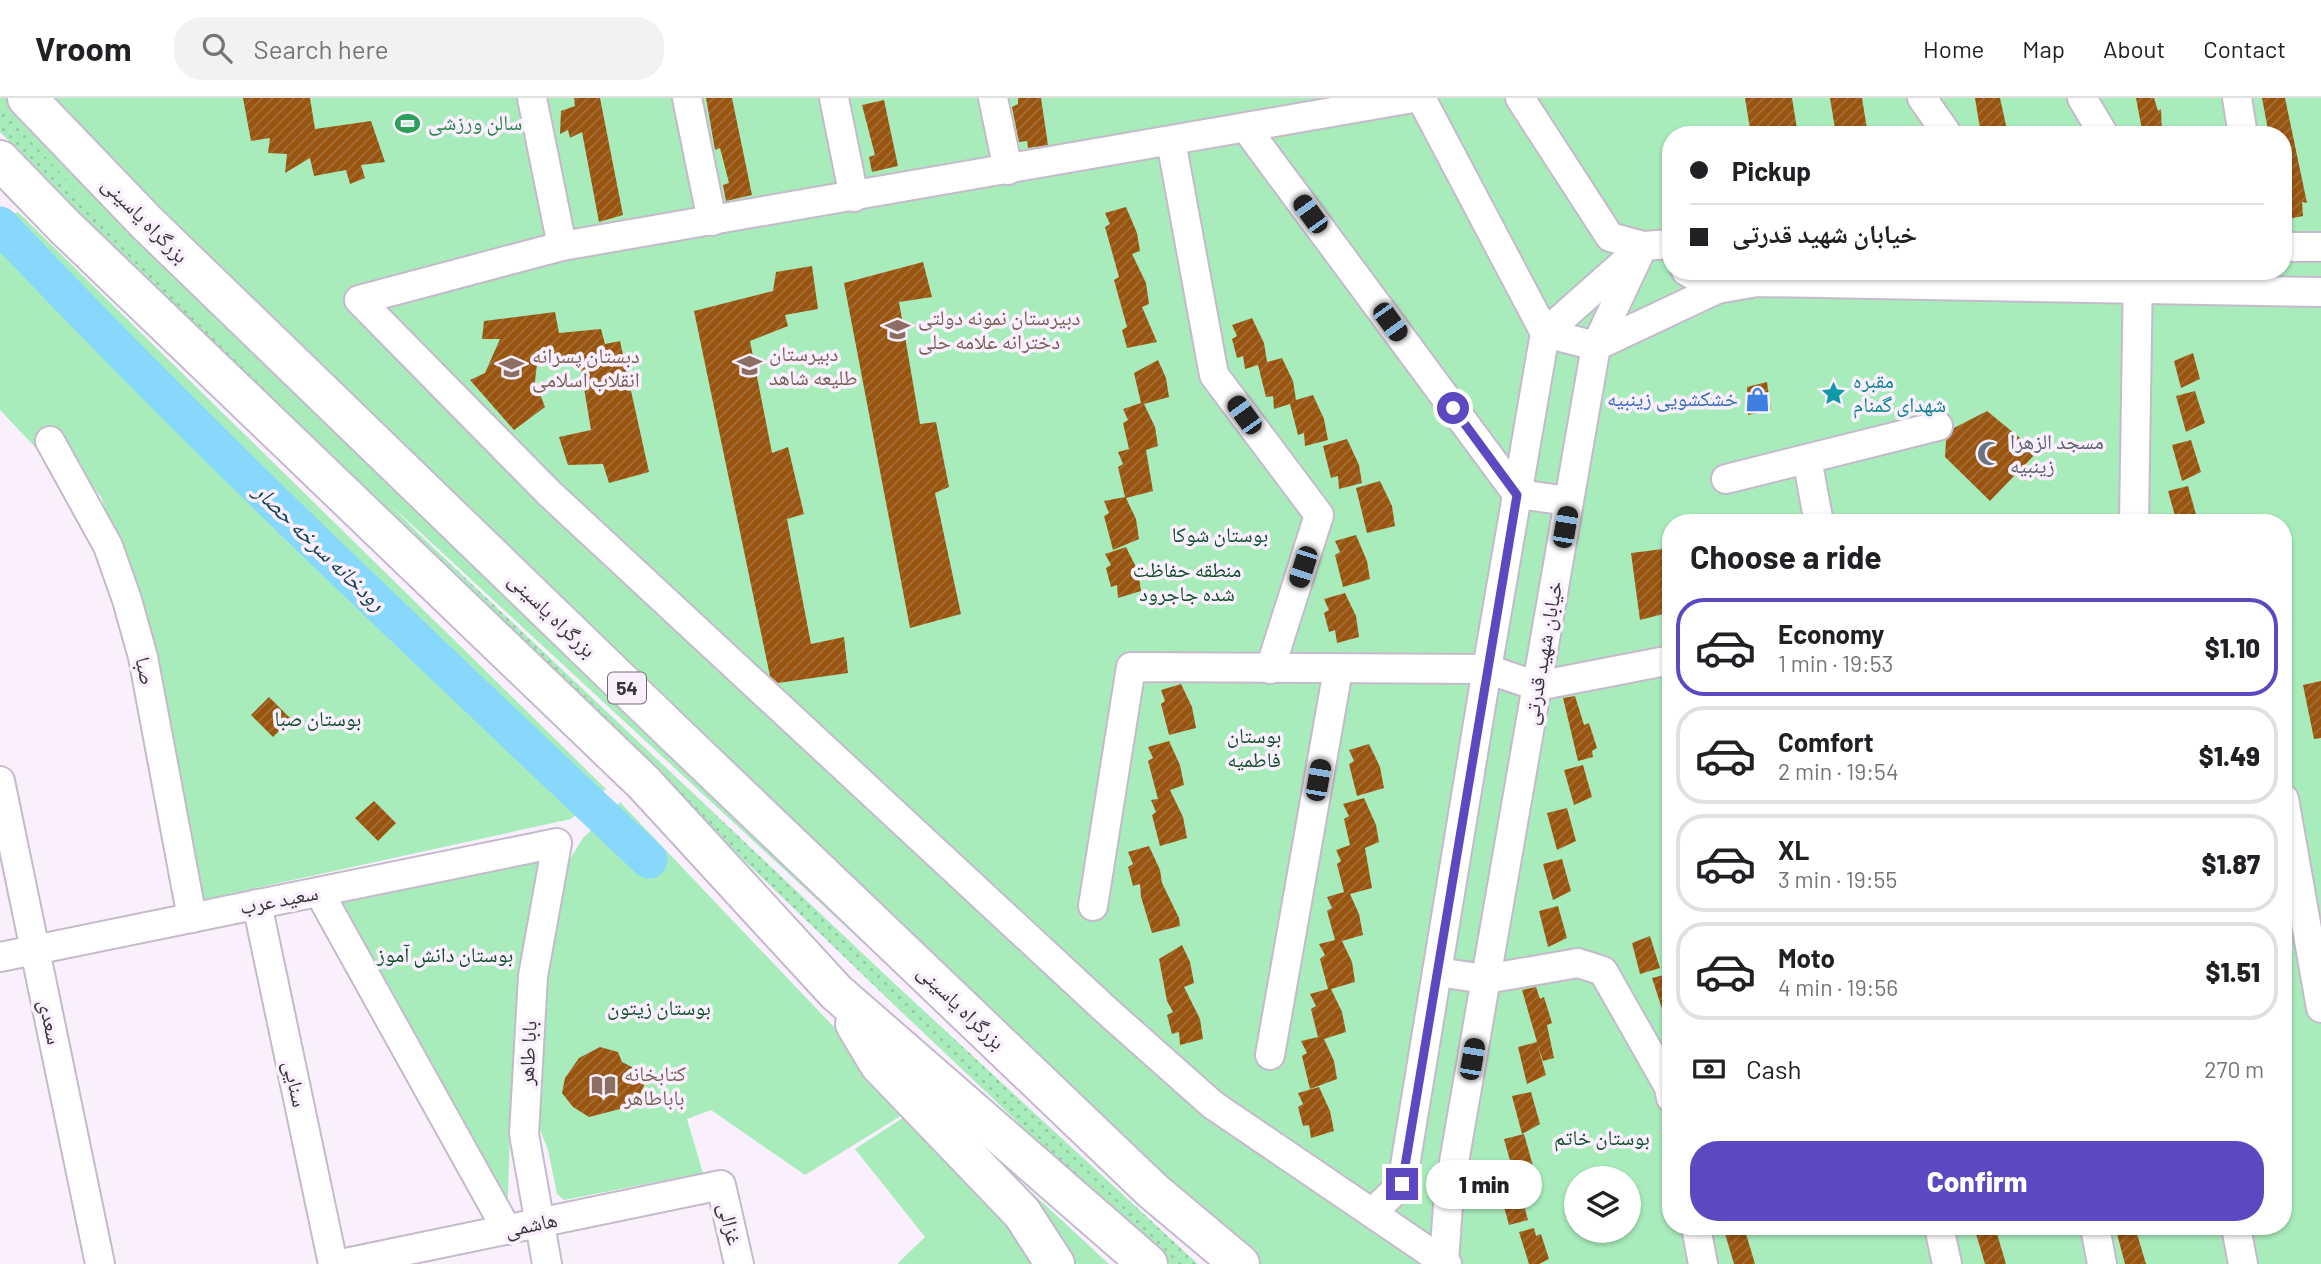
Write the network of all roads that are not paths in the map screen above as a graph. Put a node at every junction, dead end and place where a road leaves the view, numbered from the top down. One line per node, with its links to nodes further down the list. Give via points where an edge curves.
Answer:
1 (27, 98): 78 (highway, بزرگراه یاسینی / 54, via 147,223 684,743 1153,1191)
2 (532, 98): 22 (street)
3 (687, 98): 20 (street)
4 (834, 98): 19 (street)
5 (993, 98): 18 (street)
6 (1413, 98): 15 (street)
7 (1421, 98): 32 (street)
8 (1520, 98): 23 (street, via 1611,237)
9 (1922, 98): 12 (street)
10 (2082, 98): 13 (street)
11 (2237, 98): 14 (street)
12 (1942, 126)
13 (2099, 126)
14 (2242, 126)
15 (1246, 128): 16 (street); 38 (street)
16 (1171, 141): 18 (street); 43 (street, via 1214,375 1319,516)
17 (0, 160): 58 (highway, via 644,783)
18 (1008, 170): 19 (street)
19 (853, 197): 20 (street)
20 (712, 221): 22 (street)
21 (1662, 245): 23 (street)
22 (562, 246): 63 (street, via 359,300 549,493 1106,1010 1213,1105)
23 (1643, 246): 26 (street); 32 (street); 33 (street, خیابان شهید قدرتی)
24 (2292, 247): 25 (street)
25 (2321, 247)
26 (1662, 257)
27 (1702, 280): 30 (street)
28 (1936, 280): 30 (street, via 1757,282)
29 (2138, 280): 31 (street); 41 (street)
30 (1717, 289): 33 (street)
31 (2321, 292)
32 (1545, 333): 33 (street); 38 (street)
33 (1596, 346): 39 (street, خیابان شهید قدرتی)
34 (1938, 426): 36 (street)
35 (50, 441): 53 (street, صبا, via 108,546 127,600 143,657)
36 (1807, 459): 37 (street); 40 (street)
37 (1726, 479)
38 (1517, 495): 39 (street); 44 (street)
39 (1569, 501): 46 (street, خیابان شهید قدرتی)
40 (1817, 514)
41 (2134, 514)
42 (1662, 662): 46 (street)
43 (1270, 669): 45 (street); 52 (street, via 1131,667)
44 (1487, 669): 45 (street); 46 (street); 56 (street)
45 (1338, 670): 60 (street)
46 (1537, 686): 57 (street, خیابان شهید قدرتی)
47 (0, 781): 54 (street, سعدی)
48 (557, 843): 50 (street, سعید عرب); 64 (street, بابا طاهر, via 533,976 524,1134)
49 (2292, 844): 59 (street)
50 (319, 892): 51 (street, سعید عرب); 65 (street)
51 (257, 904): 53 (street, سعید عرب); 72 (street, سنایی)
52 (1093, 906)
53 (192, 918): 54 (street, سعید عرب)
54 (35, 950): 55 (street, سعید عرب); 71 (street, سعدی)
55 (0, 957)
56 (1437, 972): 57 (street); 63 (street, via 1402,1184)
57 (1486, 979): 61 (street, via 1578,963 1603,971); 70 (street, خیابان شهید قدرتی, via 1449,1191)
58 (836, 992): 76 (highway, via 878,1064 1022,1213); 77 (highway)
59 (2321, 1008)
60 (1270, 1055)
61 (1662, 1075)
62 (721, 1185): 64 (street, هاشمی); 75 (street, غزالی)
63 (1372, 1213): 70 (street)
64 (538, 1223): 65 (street, هاشمی); 74 (street, بابا طاهر)
65 (507, 1230): 73 (street, هاشمی)
66 (1698, 1235): 79 (street)
67 (1941, 1235): 80 (street)
68 (2097, 1235): 81 (street)
69 (2238, 1235): 82 (street)
70 (1445, 1263)
71 (100, 1264)
72 (333, 1264)
73 (341, 1264)
74 (547, 1264)
75 (739, 1264)
76 (1055, 1264)
77 (1148, 1264)
78 (1240, 1264)
79 (1703, 1264)
80 (1947, 1264)
81 (2102, 1264)
82 (2243, 1264)

